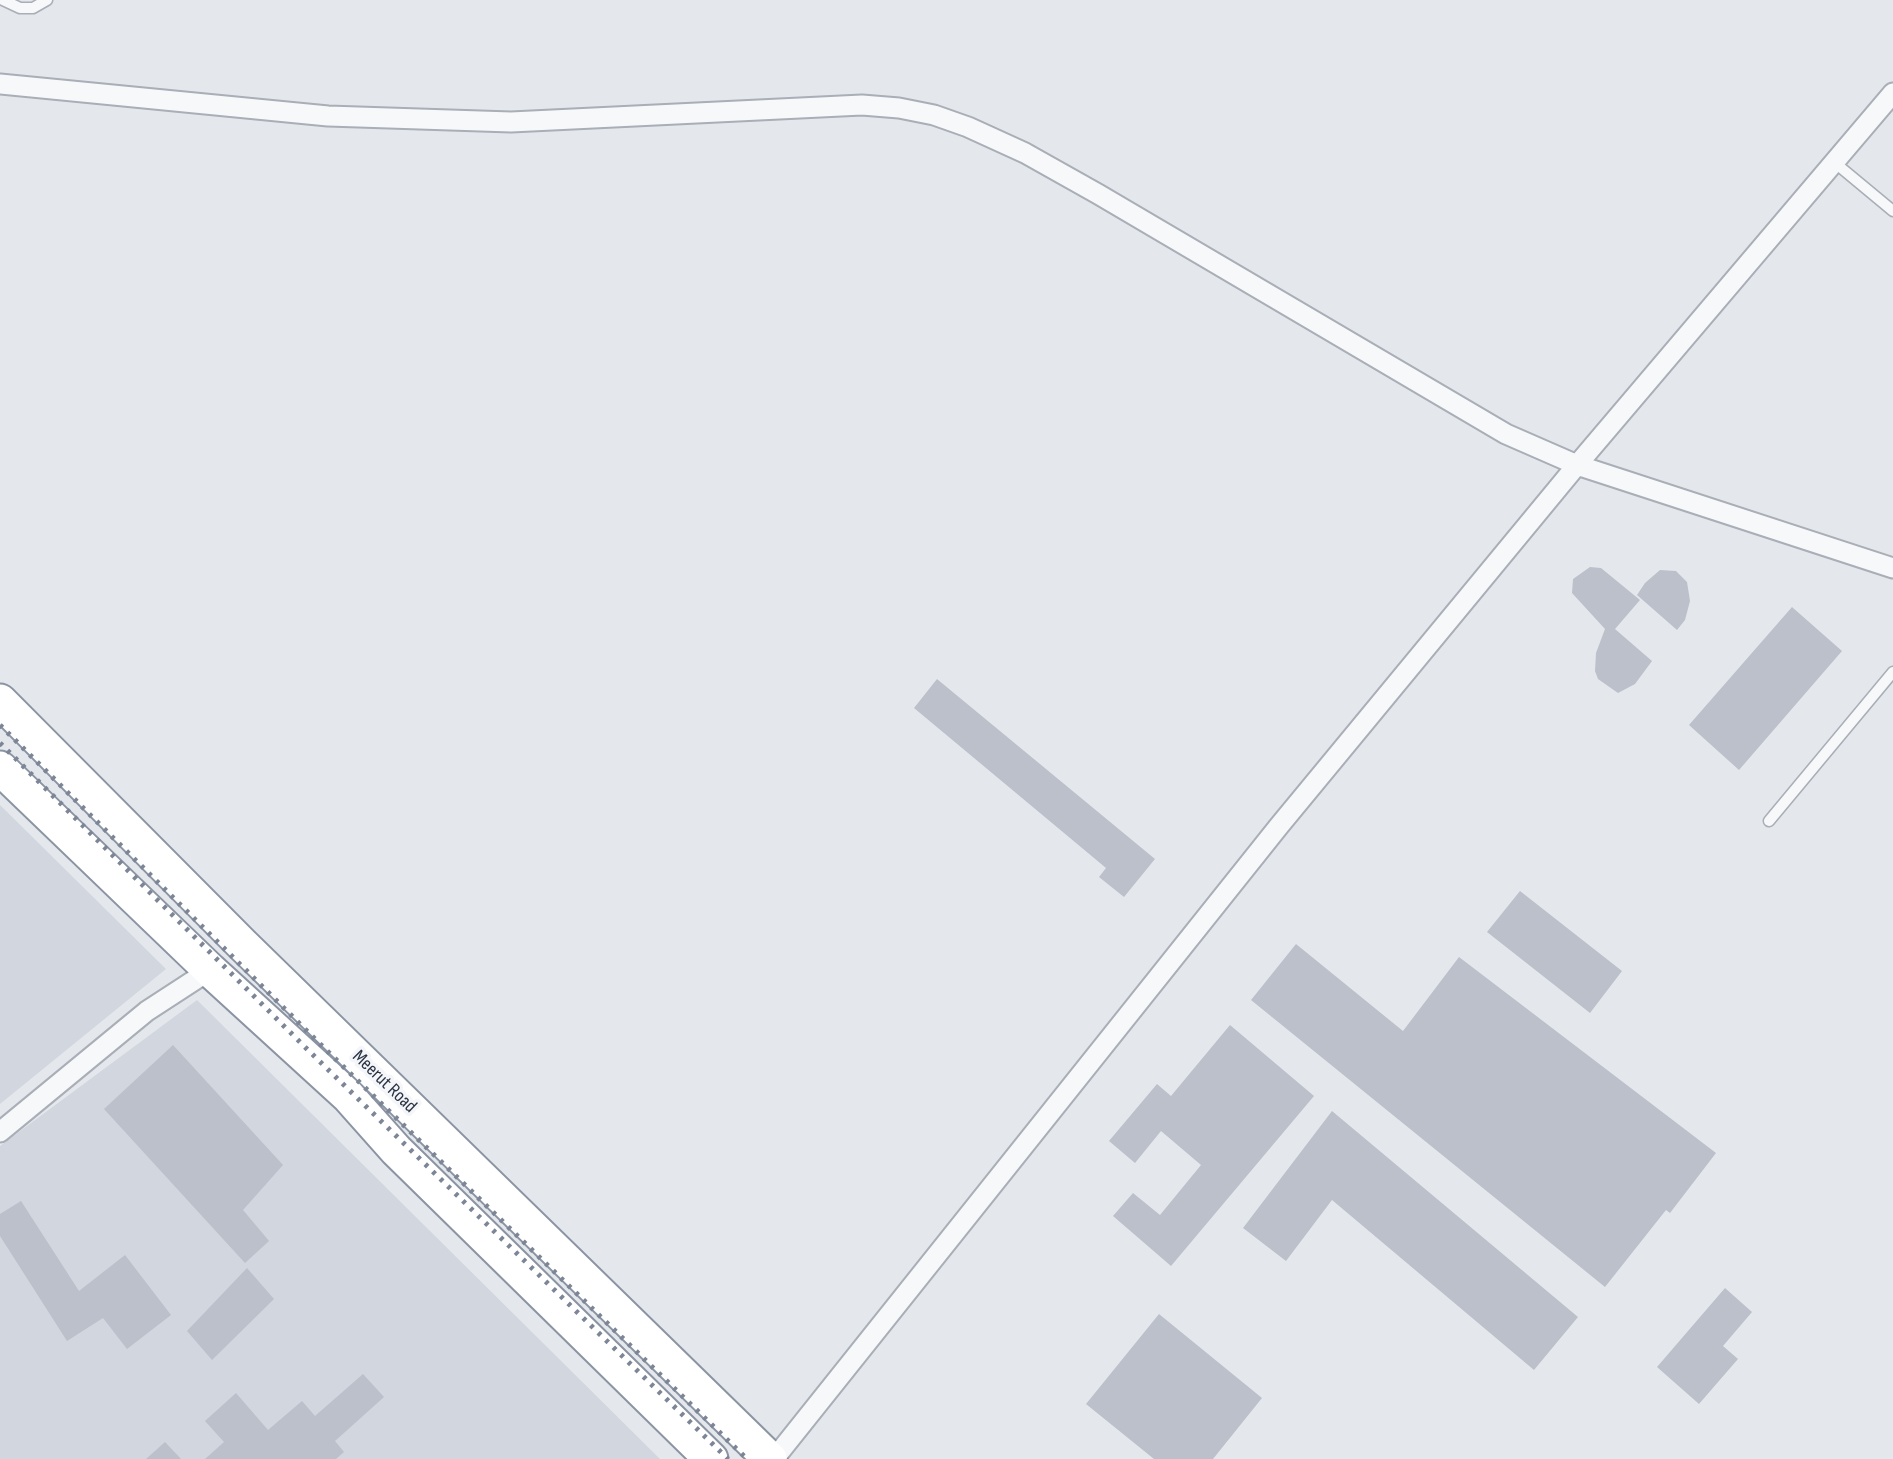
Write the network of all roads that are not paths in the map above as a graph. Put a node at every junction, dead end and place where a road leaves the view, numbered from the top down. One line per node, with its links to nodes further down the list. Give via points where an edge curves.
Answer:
1 (3, 0): 2 (lane, via 20,8 33,8)
2 (47, 0)
3 (0, 84): 7 (street, via 380,118 511,122 862,105 934,115 1025,153 1484,423)
4 (1893, 93): 5 (street)
5 (1834, 162): 6 (lane); 7 (street)
6 (1893, 211)
7 (1577, 465): 8 (street); 16 (street, via 1279,826)
8 (1893, 568)
9 (1893, 671): 12 (lane)
10 (0, 701): 16 (highway, Meerut Road)
11 (0, 768): 13 (highway, Meerut Road)
12 (1769, 821)
13 (210, 970): 14 (street, via 147,1011); 15 (highway, Meerut Road, via 348,1096 396,1150)
14 (0, 1132)
15 (711, 1459)
16 (772, 1459)

